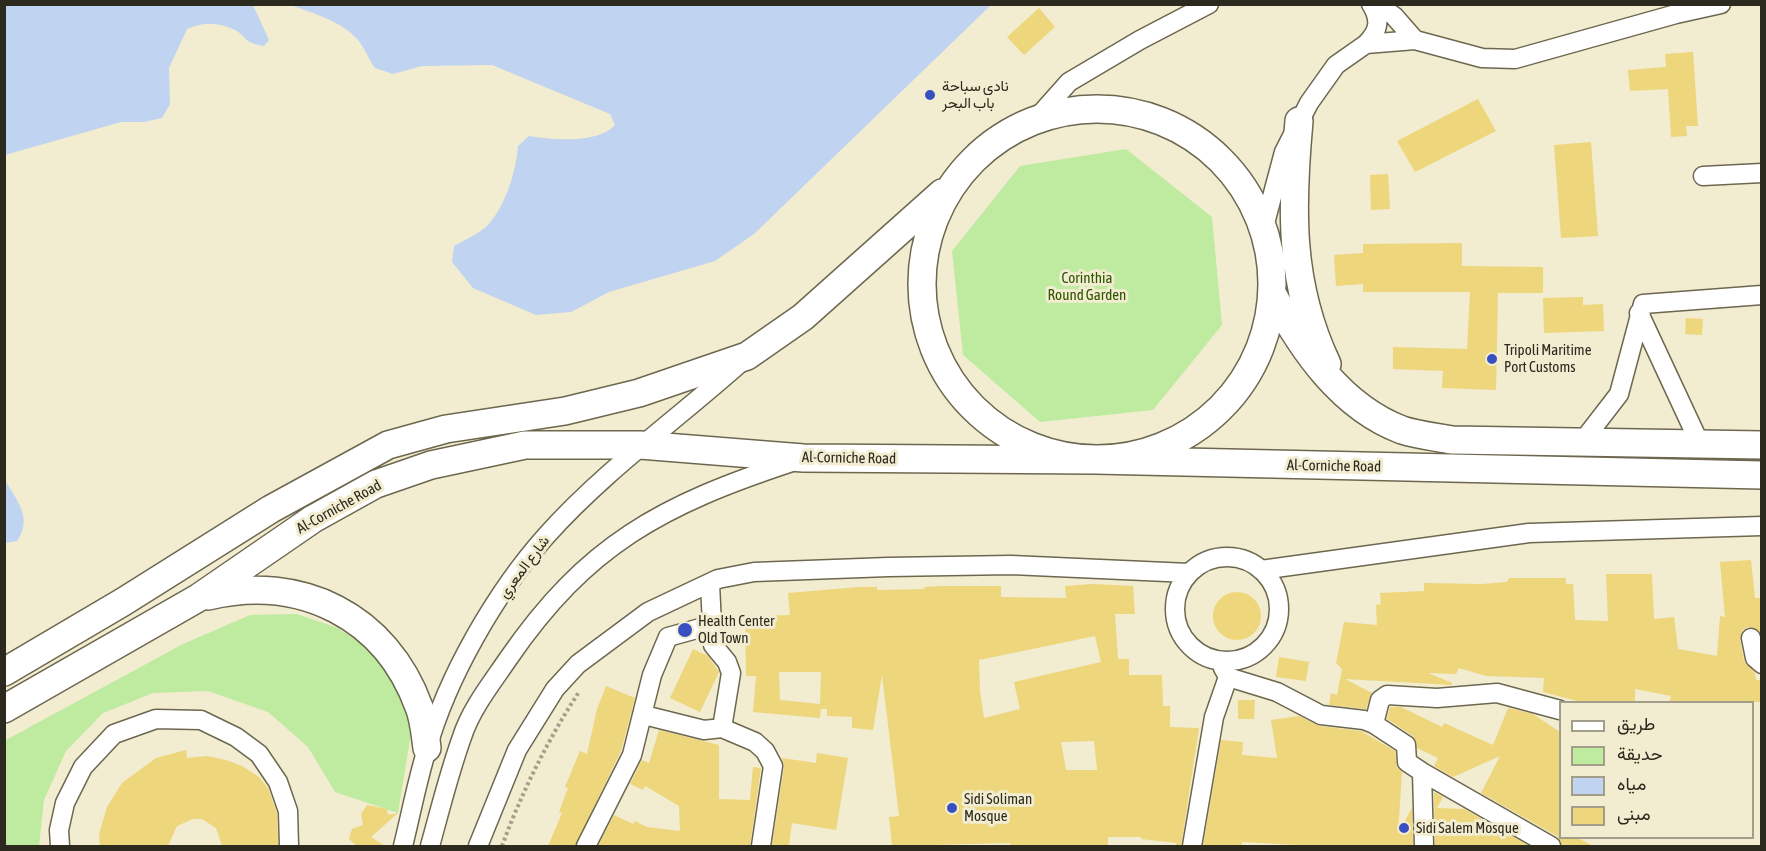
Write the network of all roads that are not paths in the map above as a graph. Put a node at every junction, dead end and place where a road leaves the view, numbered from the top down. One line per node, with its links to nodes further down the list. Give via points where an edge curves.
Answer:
1 (1209, 4): 7 (street, via 1069,82)
2 (1371, 4): 6 (street, via 1378,24)
3 (1377, 4): 5 (street)
4 (1721, 4): 5 (street, via 1515,58 1482,58)
5 (1415, 39): 6 (street)
6 (1366, 44): 8 (street, via 1336,65)
7 (1036, 118): 11 (highway, via 1003,135 974,158); 12 (highway, via 1097,108 1158,119 1212,151 1251,199)
8 (1299, 122): 12 (street, via 1276,176); 17 (highway, via 1293,181 1293,241 1303,294)
9 (1761, 173): 10 (street)
10 (1703, 176)
11 (950, 187): 16 (highway, Al-Corniche Road, via 803,317); 23 (highway, via 930,229 923,256 921,294 927,331 941,366 963,397 990,423 1022,443 1057,455)
12 (1264, 227): 13 (highway)
13 (1273, 295): 17 (highway, via 1311,360); 23 (highway, via 1265,339 1251,369 1217,413 1181,439 1139,455)
14 (1761, 295): 15 (street, via 1647,302)
15 (1639, 313): 18 (street, via 1619,394); 19 (street)
16 (747, 356): 20 (street, شارع المعري); 36 (highway, Al-Corniche Road, via 618,398 565,411 446,429 388,445 271,509)
17 (1338, 387): 18 (highway, via 1384,422 1403,430 1452,440)
18 (1582, 442): 19 (highway)
19 (1700, 444): 21 (highway)
20 (640, 445): 22 (highway, Al-Corniche Road); 29 (highway, Al-Corniche Road, via 525,446 431,465 387,480 314,519); 42 (street, شارع المعري, via 545,537 505,588 475,637)
21 (1761, 445)
22 (803, 458): 23 (highway, Al-Corniche Road); 47 (street, via 724,484 665,511 580,572 515,650 478,704 462,736)
23 (1095, 460): 24 (highway, Al-Corniche Road)
24 (1761, 475)
25 (1761, 526): 26 (street, via 1529,534)
26 (1261, 570): 27 (street, via 1238,558 1226,557 1212,559); 35 (street, via 1272,584 1278,602 1275,631 1252,655)
27 (1189, 573): 28 (street, via 1011,566 888,567 754,572); 35 (street, via 1176,600 1180,632 1190,646)
28 (710, 584): 30 (street); 31 (street)
29 (198, 598): 37 (highway, Al-Corniche Road); 42 (highway, via 237,589 276,589 314,598 350,616 380,641 404,673 420,709)
30 (648, 612): 32 (street); 48 (street, via 586,657 555,688 517,750)
31 (711, 625): 32 (street); 41 (street, via 713,645 731,673)
32 (668, 637): 39 (street, via 652,675)
33 (1751, 638): 34 (street, via 1755,658)
34 (1761, 664)
35 (1224, 669): 40 (street, via 1322,715); 51 (street)
36 (4, 672)
37 (4, 710)
38 (1559, 710): 40 (street, via 1497,693 1445,698 1387,695 1380,700)
39 (644, 715): 41 (street, via 704,730); 49 (street, via 632,755)
40 (1374, 724): 43 (street, via 1406,746 1407,762)
41 (722, 728): 50 (street, via 755,742 773,766)
42 (427, 747): 46 (street, شارع المعري)
43 (1422, 772): 52 (street); 53 (street)
44 (295, 843): 45 (street, via 278,782 259,754 236,737 201,720 156,719 114,734 83,767 65,802)
45 (60, 846)
46 (403, 846)
47 (430, 846)
48 (478, 846)
49 (586, 846)
50 (761, 846)
51 (1192, 846)
52 (1424, 846)
53 (1551, 846)

